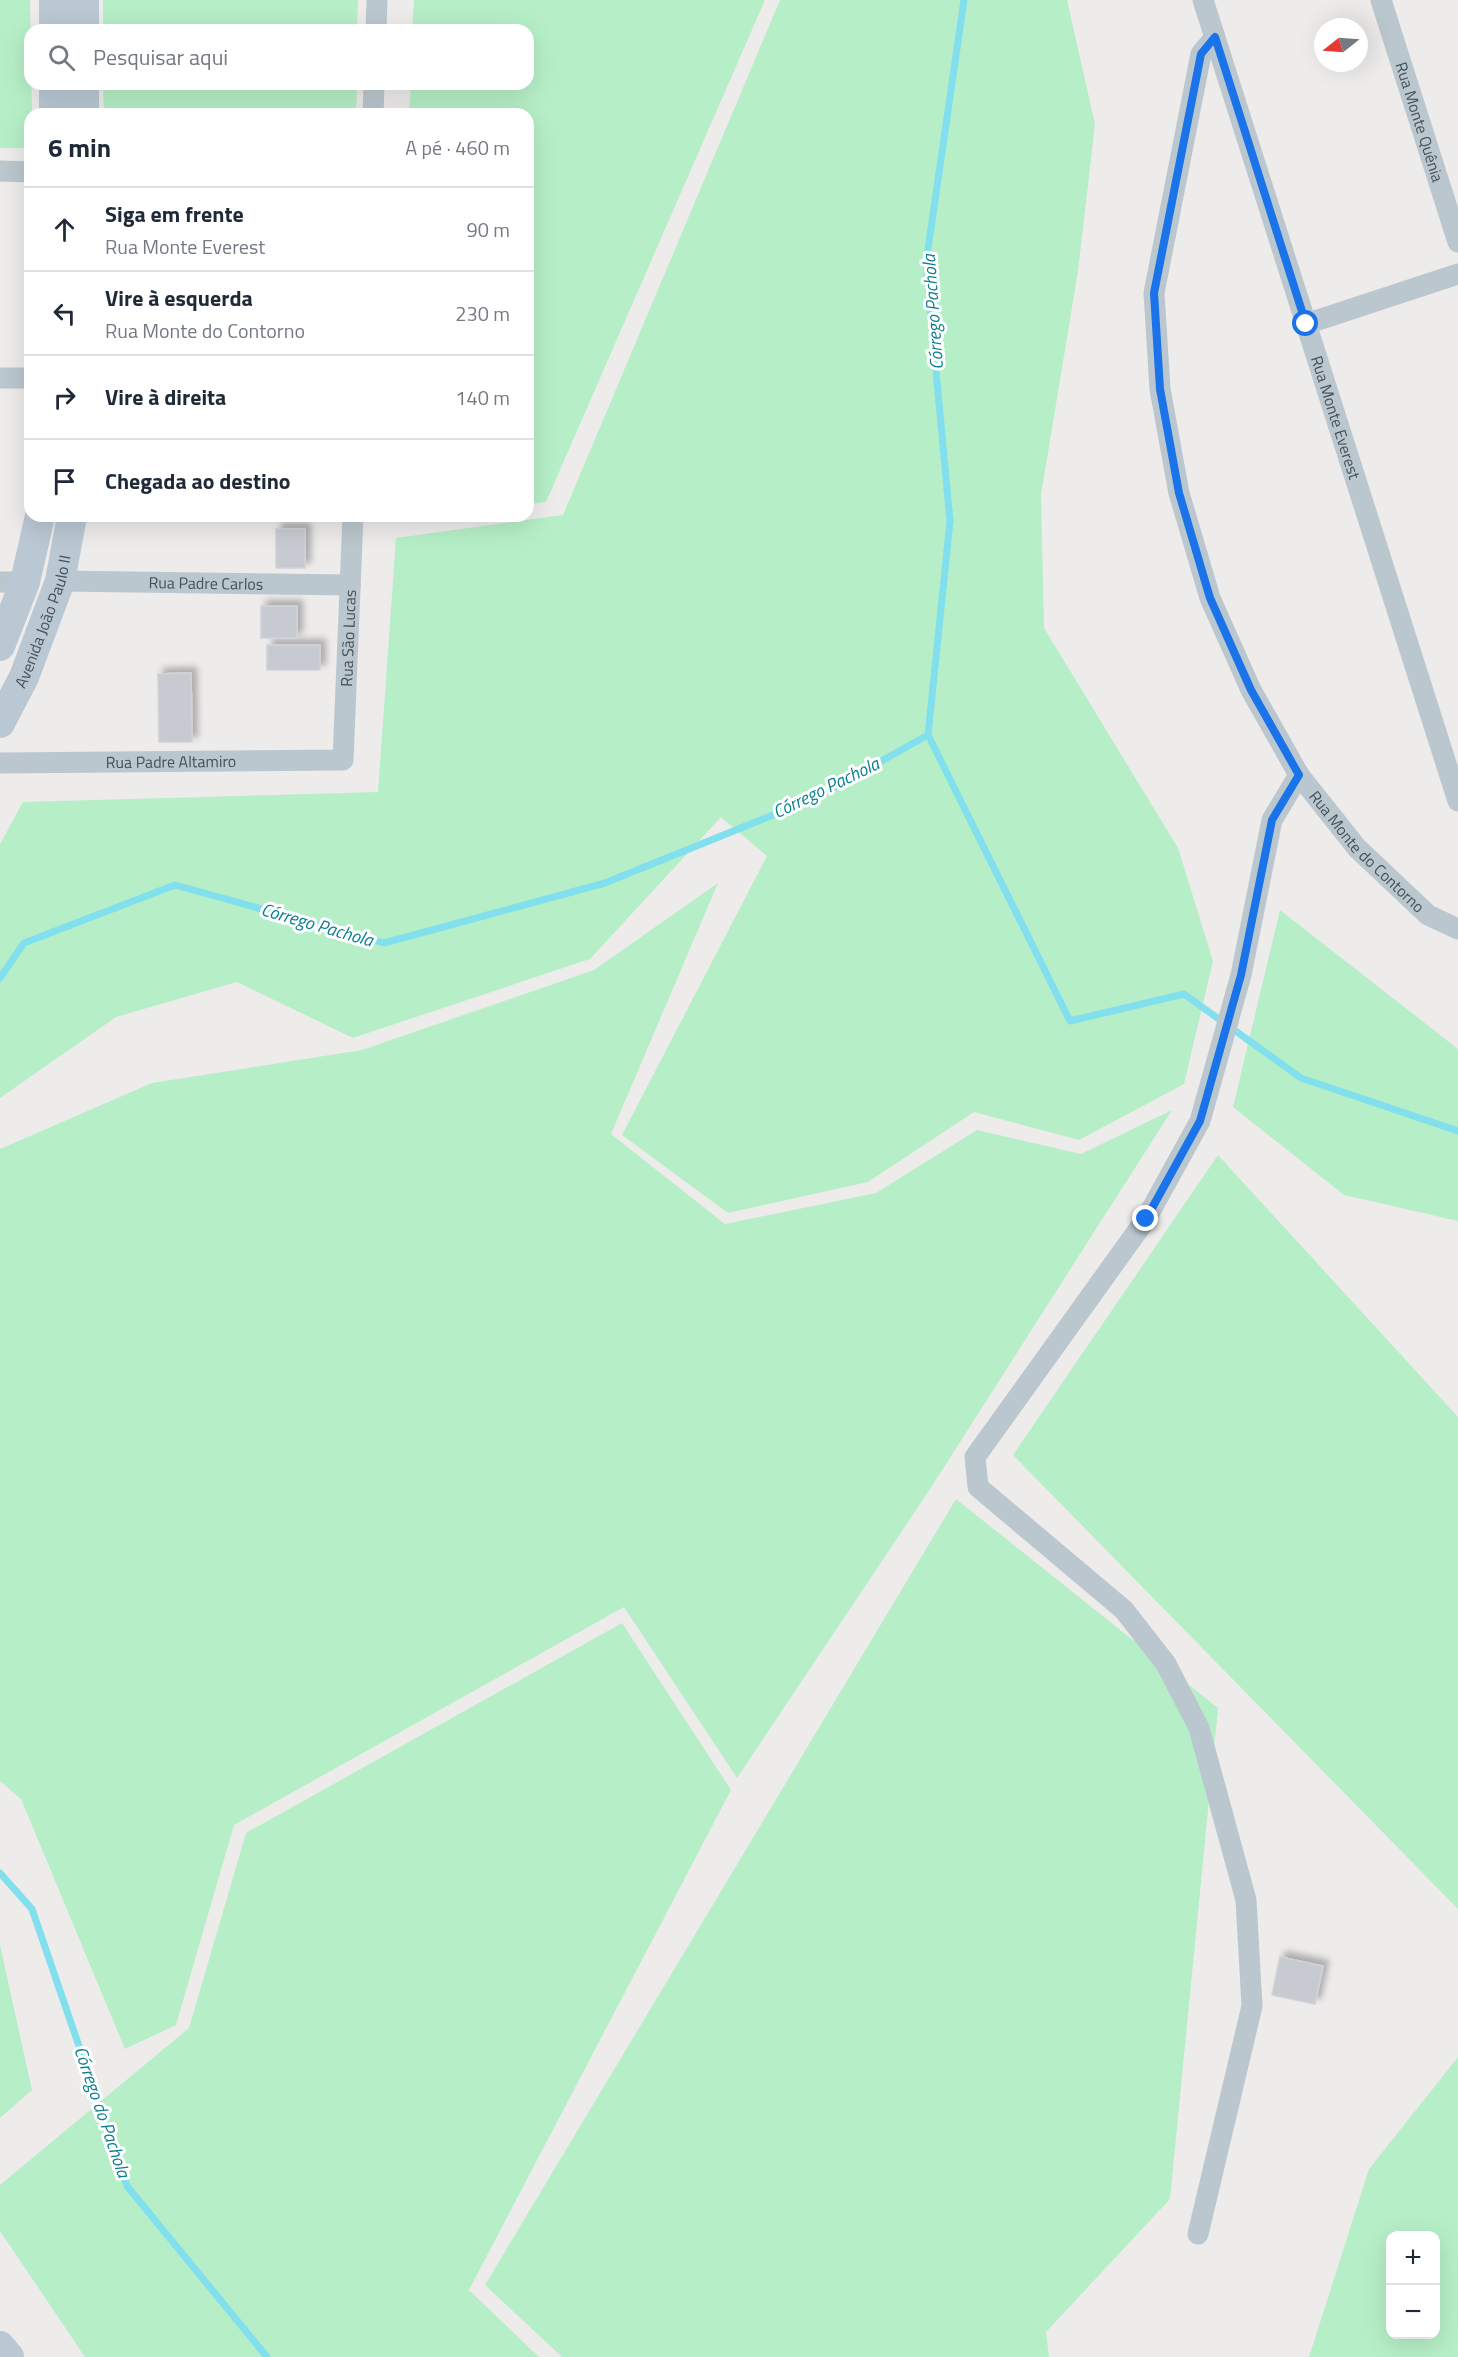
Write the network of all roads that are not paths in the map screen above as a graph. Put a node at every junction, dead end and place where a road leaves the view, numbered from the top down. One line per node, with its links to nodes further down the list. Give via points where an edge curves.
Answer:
1 (54, 0): 6 (street)
2 (84, 0): 7 (street)
3 (377, 0): 8 (street)
4 (1203, 0): 9 (street, Rua Monte Everest)
5 (1381, 0): 18 (street, Rua Monte Quênia)
6 (54, 24)
7 (84, 24)
8 (376, 24)
9 (1215, 37): 20 (street, Rua Monte Everest); 33 (street, Rua Monte do Contorno, via 1201,54 1154,293 1160,389 1179,493 1210,598 1251,690)
10 (54, 90): 13 (street)
11 (84, 90): 14 (street)
12 (374, 90): 15 (street)
13 (54, 108)
14 (84, 108)
15 (373, 108)
16 (0, 171): 17 (street)
17 (24, 172)
18 (1458, 242)
19 (1458, 274): 20 (street)
20 (1306, 324): 34 (street, Rua Monte Everest)
21 (0, 378): 22 (street)
22 (24, 378)
23 (38, 522): 27 (street, Avenida João Paulo II)
24 (71, 522): 26 (street, Avenida João Paulo II)
25 (353, 522): 28 (street, Rua São Lucas)
26 (60, 581): 28 (street, Rua Padre Carlos); 30 (street, Avenida João Paulo II, via 24,677)
27 (13, 582): 29 (street, Avenida João Paulo II)
28 (350, 585): 31 (street, Rua São Lucas)
29 (0, 646)
30 (0, 723)
31 (343, 760): 32 (street, Rua Padre Altamiro)
32 (0, 763)
33 (1299, 775): 35 (street, Rua Monte do Contorno, via 1357,848 1428,915); 36 (street, via 1272,820 1241,975 1200,1121 1146,1219 975,1457 978,1487 1124,1610 1166,1664 1199,1728 1246,1900 1252,2006)
34 (1458, 801)
35 (1458, 929)
36 (1198, 2234)
37 (0, 2346): 38 (street)
38 (9, 2357)

